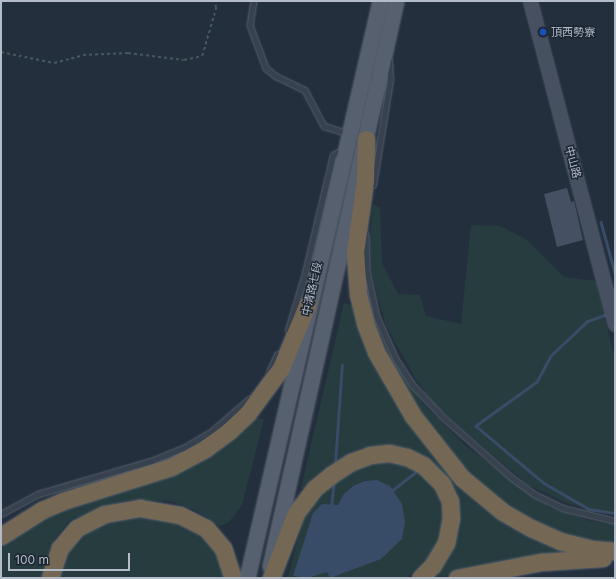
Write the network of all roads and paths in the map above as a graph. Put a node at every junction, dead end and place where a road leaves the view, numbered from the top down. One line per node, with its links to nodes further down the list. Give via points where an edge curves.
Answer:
1 (214, 1): 7 (path, via 216,8 202,56 184,60 128,52 83,55 54,63)
2 (254, 1): 8 (lane, via 250,25 266,68 276,76 305,90 324,126)
3 (380, 1): 8 (main road, 中清路七段)
4 (396, 1): 6 (main road, 中清路七段)
5 (530, 1): 14 (street, 中山路)
6 (387, 44): 9 (main road, 中清路七段); 11 (lane, via 390,80)
7 (1, 52)
8 (348, 133): 10 (main road, 中清路七段)
9 (366, 139): 24 (highway, via 366,180 355,252 358,294 376,352 413,416 462,478 503,512 531,528 560,540 591,549); 29 (main road, 中清路七段)
10 (345, 148): 13 (main road, 中清路七段); 15 (lane, via 333,155 304,277)
11 (371, 194)
12 (366, 224): 22 (lane, via 367,271 377,316 392,352 412,386 448,422 511,477 536,495 563,508)
13 (308, 303): 23 (highway, via 280,368 253,408 229,431 206,448 171,467 63,500); 28 (main road, 中清路七段)
14 (615, 324)
15 (287, 334)
16 (280, 348): 17 (lane)
17 (265, 377)
18 (262, 383): 19 (lane)
19 (258, 388)
20 (254, 394): 21 (lane, via 211,432 184,448 151,461 38,494)
21 (1, 514)
22 (615, 521)
23 (1, 536)
24 (615, 551)
25 (615, 558): 32 (highway, via 541,562)
26 (50, 578): 27 (highway, via 60,548 78,528 105,514 140,508 180,515 206,528 223,548)
27 (233, 578)
28 (247, 578)
29 (267, 578)
30 (271, 578): 31 (highway, via 296,513 315,488 351,462 370,455 389,454 407,457 423,465 436,477 450,501 451,522 446,543 436,562)
31 (420, 578)
32 (457, 578)

